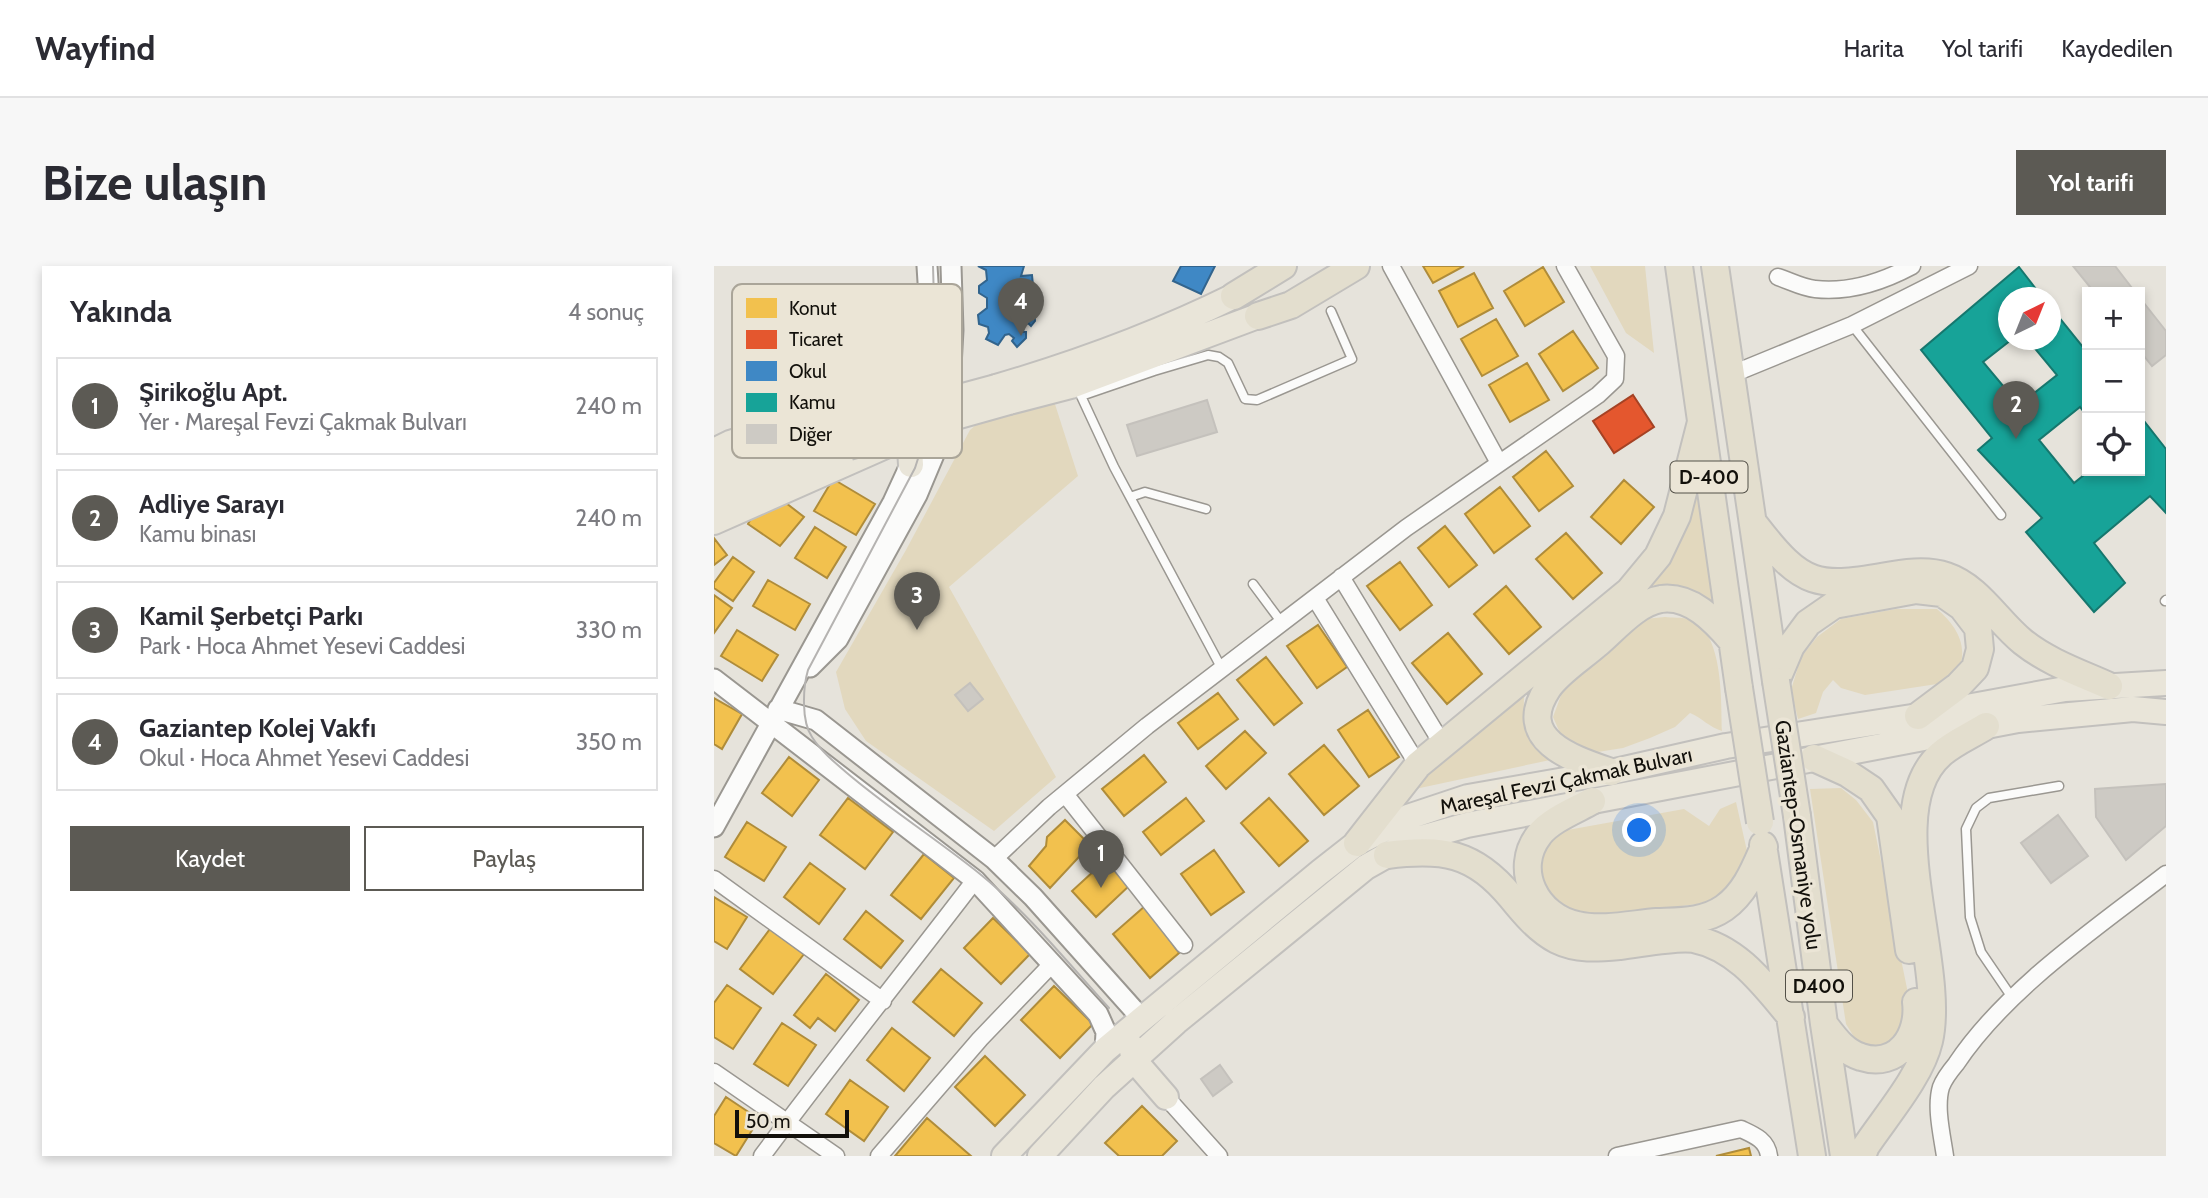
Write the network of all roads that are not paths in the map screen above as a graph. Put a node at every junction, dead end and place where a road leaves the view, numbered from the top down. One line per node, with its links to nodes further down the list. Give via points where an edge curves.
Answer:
1 (927, 266): 14 (street)
2 (951, 266): 15 (street)
3 (1273, 266): 16 (highway)
4 (1283, 266): 16 (highway)
5 (1325, 266): 18 (highway)
6 (1356, 266): 18 (highway, via 1291,305)
7 (1391, 266): 32 (street)
8 (1565, 266): 32 (street, via 1616,356 1615,379)
9 (1715, 266): 20 (highway, D-400)
10 (1912, 266): 13 (street, via 1889,278 1846,289 1814,289)
11 (1969, 266): 19 (street)
12 (1678, 270): 23 (highway, D-400)
13 (1778, 277)
14 (928, 284)
15 (952, 284)
16 (1234, 296): 21 (main road, via 1180,323)
17 (1331, 311): 35 (lane, via 1352,359 1257,400 1243,396 1228,363 1208,355 1081,396)
18 (1258, 316): 21 (main road, via 1071,386)
19 (1852, 325): 20 (street); 38 (lane)
20 (1730, 375): 40 (highway, D-400)
21 (1002, 395): 22 (main road, bridge)
22 (962, 406)
23 (1701, 422): 45 (highway, D-400); 57 (highway, via 1677,516 1658,556 1629,591)
24 (732, 442): 25 (main road)
25 (714, 451)
26 (754, 458): 34 (main road)
27 (803, 458): 36 (main road)
28 (859, 458): 39 (main road)
29 (911, 458): 33 (main road)
30 (914, 458): 33 (street)
31 (932, 458): 50 (street, via 838,639)
32 (1499, 463): 41 (street)
33 (911, 465): 50 (street)
34 (714, 475)
35 (1130, 497): 37 (lane, via 1145,492); 46 (lane)
36 (714, 499)
37 (1206, 509)
38 (2001, 515)
39 (714, 522)
40 (1752, 522): 48 (highway, D-400); 51 (highway, via 1798,573 1824,583 1925,572 1946,576 1966,586 2043,657)
41 (1341, 577): 43 (street); 57 (street)
42 (1253, 584): 44 (lane)
43 (1315, 598): 44 (street); 59 (street)
44 (1282, 623): 46 (street)
45 (1732, 641): 52 (highway, D-400); 60 (highway, via 1711,617 1685,602 1663,599 1642,605 1549,686 1539,704 1537,722 1544,738 1558,750)
46 (1222, 669): 62 (street)
47 (714, 679): 54 (street)
48 (1776, 681): 55 (highway, via 1791,646 1808,623 1834,605 1916,590 1942,593 1962,607 1978,628 1980,649 1975,668); 79 (highway, Gaziantep-Osmaniye yolu / D400, bridge)
49 (2166, 683): 51 (main road, Mareşal Fevzi Çakmak Bulvarı)
50 (792, 686): 54 (street)
51 (2109, 686): 55 (main road, Mareşal Fevzi Çakmak Bulvarı, via 2066,689)
52 (1739, 688): 65 (highway, Gaziantep-Osmaniye yolu / D400, bridge)
53 (2166, 712): 56 (main road, Mareşal Fevzi Çakmak Bulvarı, via 2133,709)
54 (774, 716): 64 (street); 68 (street, via 816,720); 71 (street)
55 (1918, 716): 60 (main road, Mareşal Fevzi Çakmak Bulvarı, via 1726,746)
56 (1986, 726): 58 (main road, Mareşal Fevzi Çakmak Bulvarı); 95 (highway, via 1941,754 1917,793 1913,846 1933,1010 1929,1043)
57 (1443, 745): 59 (highway)
58 (1814, 758): 63 (main road, Mareşal Fevzi Çakmak Bulvarı); 79 (highway, via 1871,789 1890,816 1917,1007 1908,1044 1893,1056 1877,1060 1844,1048)
59 (1418, 765): 66 (highway)
60 (1611, 772): 66 (main road, Mareşal Fevzi Çakmak Bulvarı, via 1468,797 1408,817)
61 (2059, 786): 74 (lane, via 1989,799 1976,808 1966,829 1970,917 1981,952)
62 (1065, 794): 68 (street); 72 (street)
63 (1592, 801): 65 (highway, via 1539,833 1528,867 1530,887 1542,906 1560,920 1579,926 1703,919 1722,910 1751,877); 67 (main road, Mareşal Fevzi Çakmak Bulvarı, via 1467,825 1413,840)
64 (714, 827)
65 (1762, 834): 76 (highway, Gaziantep-Osmaniye yolu / D400)
66 (1357, 843): 78 (main road, Mareşal Fevzi Çakmak Bulvarı)
67 (1387, 855): 76 (highway, via 1452,854 1476,865 1501,884 1539,928 1579,948 1692,939 1715,946 1734,955); 77 (main road, Mareşal Fevzi Çakmak Bulvarı, via 1366,867)
68 (994, 859): 78 (street, via 1033,897)
69 (2166, 874): 74 (street)
70 (714, 879): 75 (street)
71 (975, 880): 73 (street); 75 (street)
72 (1184, 945)
73 (1052, 964): 80 (street, via 1098,1014 1106,1032); 87 (street)
74 (2013, 999): 96 (street, via 1965,1050 1941,1087)
75 (883, 1001): 84 (street)
76 (1791, 1017): 93 (highway, Gaziantep-Osmaniye yolu / D400)
77 (1176, 1022): 81 (main road, Mareşal Fevzi Çakmak Bulvarı); 83 (main road, via 1158,1060)
78 (1137, 1023): 80 (main road, Mareşal Fevzi Çakmak Bulvarı); 81 (main road, via 1130,1040)
79 (1824, 1024): 94 (highway, Gaziantep-Osmaniye yolu / D400)
80 (1105, 1050): 88 (main road, Mareşal Fevzi Çakmak Bulvarı)
81 (1134, 1060): 83 (main road); 89 (main road, Mareşal Fevzi Çakmak Bulvarı)
82 (714, 1072): 84 (street)
83 (1166, 1097): 90 (street)
84 (788, 1122): 85 (street); 86 (street)
85 (762, 1156)
86 (836, 1156)
87 (878, 1156)
88 (1004, 1156)
89 (1040, 1156)
90 (1219, 1156)
91 (1617, 1156): 92 (street, via 1741,1129 1759,1137)
92 (1769, 1156)
93 (1812, 1156)
94 (1844, 1156)
95 (1862, 1156)
96 (1945, 1156)

